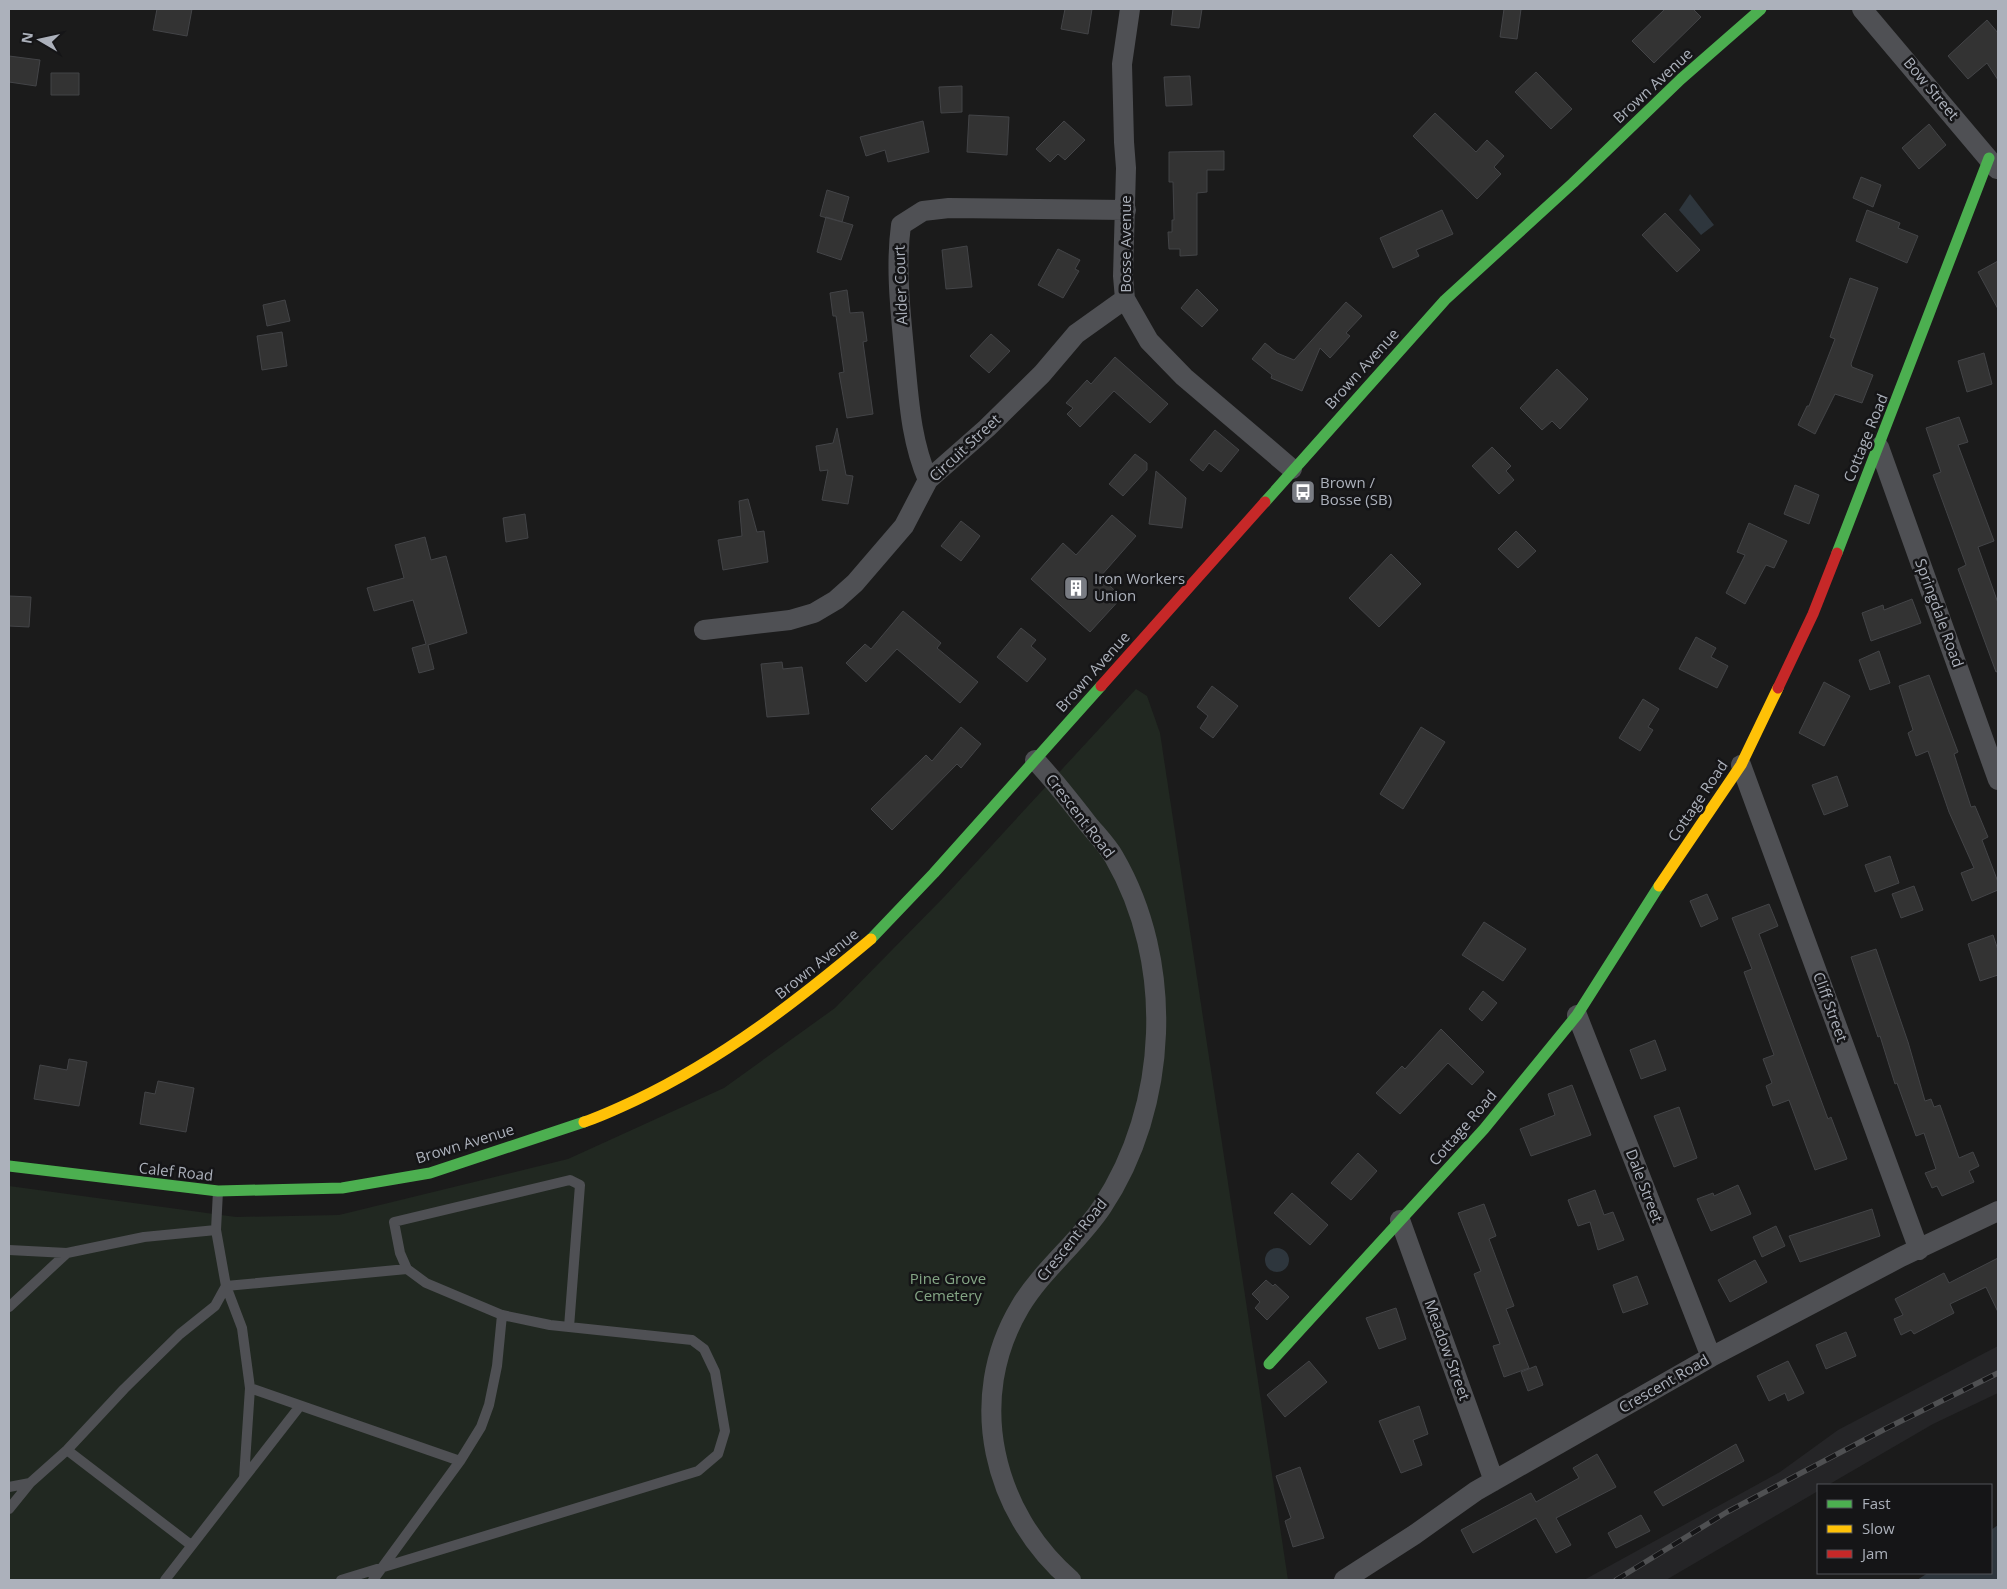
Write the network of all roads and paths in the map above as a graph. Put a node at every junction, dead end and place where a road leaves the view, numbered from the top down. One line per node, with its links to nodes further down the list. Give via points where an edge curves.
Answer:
1 (1130, 9): 5 (street, Bosse Avenue, via 1122,64)
2 (1761, 9): 8 (main road, Brown Avenue, via 1681,78 1573,183 1444,300)
3 (1862, 9): 4 (street, Bow Street)
4 (1994, 164): 7 (main road, Cottage Road)
5 (1126, 210): 6 (street, Bosse Avenue); 9 (street, Alder Court, via 949,208 923,211 901,225 898,252 902,328 912,432)
6 (1125, 299): 8 (street, Bosse Avenue, via 1149,341 1184,377); 9 (street, Circuit Street, via 1076,334 1042,374 988,428)
7 (1879, 447): 12 (main road, Cottage Road, via 1813,614); 13 (street, Springdale Road)
8 (1292, 469): 11 (main road, Brown Avenue)
9 (928, 480): 10 (street, Circuit Street, via 904,526 836,600 814,613 790,620)
10 (704, 630)
11 (1035, 760): 16 (main road, Brown Avenue, via 874,937 819,983 718,1056 667,1085 597,1118 430,1173); 45 (street, Crescent Road, via 1113,856 1122,873 1142,925 1151,960 1155,1014 1154,1064 1144,1114 1126,1162 1102,1207 1020,1307 1000,1353 995,1378 992,1427 1000,1477 1031,1536)
12 (1741, 764): 14 (main road, Cottage Road); 22 (street, Cliff Street)
13 (1998, 780)
14 (1577, 1015): 19 (main road, Cottage Road, via 1484,1129); 29 (street, Dale Street)
15 (9, 1166): 17 (main road, Calef Road)
16 (342, 1188): 17 (main road, Calef Road)
17 (218, 1191): 20 (lane)
18 (1998, 1211): 22 (street, Crescent Road)
19 (1400, 1220): 30 (main road, Cottage Road); 36 (street, Meadow Street)
20 (216, 1230): 23 (lane, via 144,1237); 25 (lane)
21 (9, 1250): 23 (lane)
22 (1919, 1250): 29 (street, Crescent Road)
23 (67, 1253): 26 (lane)
24 (407, 1269): 25 (lane); 27 (lane, via 426,1283); 28 (lane, via 394,1222 570,1180 580,1185)
25 (226, 1286): 31 (lane, via 242,1328); 33 (lane, via 215,1306 180,1334)
26 (9, 1308)
27 (502, 1315): 28 (lane); 34 (lane, via 489,1405 481,1427)
28 (569, 1327): 41 (lane, via 692,1340 704,1348 715,1372 725,1431 718,1454 698,1471)
29 (1711, 1357): 36 (street, Crescent Road)
30 (1269, 1364)
31 (250, 1388): 32 (lane); 35 (lane)
32 (300, 1406): 34 (lane); 35 (lane)
33 (67, 1450): 37 (lane); 40 (lane)
34 (460, 1461): 41 (lane)
35 (244, 1478): 40 (lane)
36 (1494, 1481): 46 (street, Crescent Road)
37 (30, 1483): 38 (lane); 39 (lane)
38 (9, 1487)
39 (9, 1509)
40 (191, 1545): 42 (lane)
41 (381, 1569): 43 (lane); 44 (lane)
42 (165, 1580)
43 (341, 1580)
44 (373, 1580)
45 (1072, 1580)
46 (1344, 1580)

